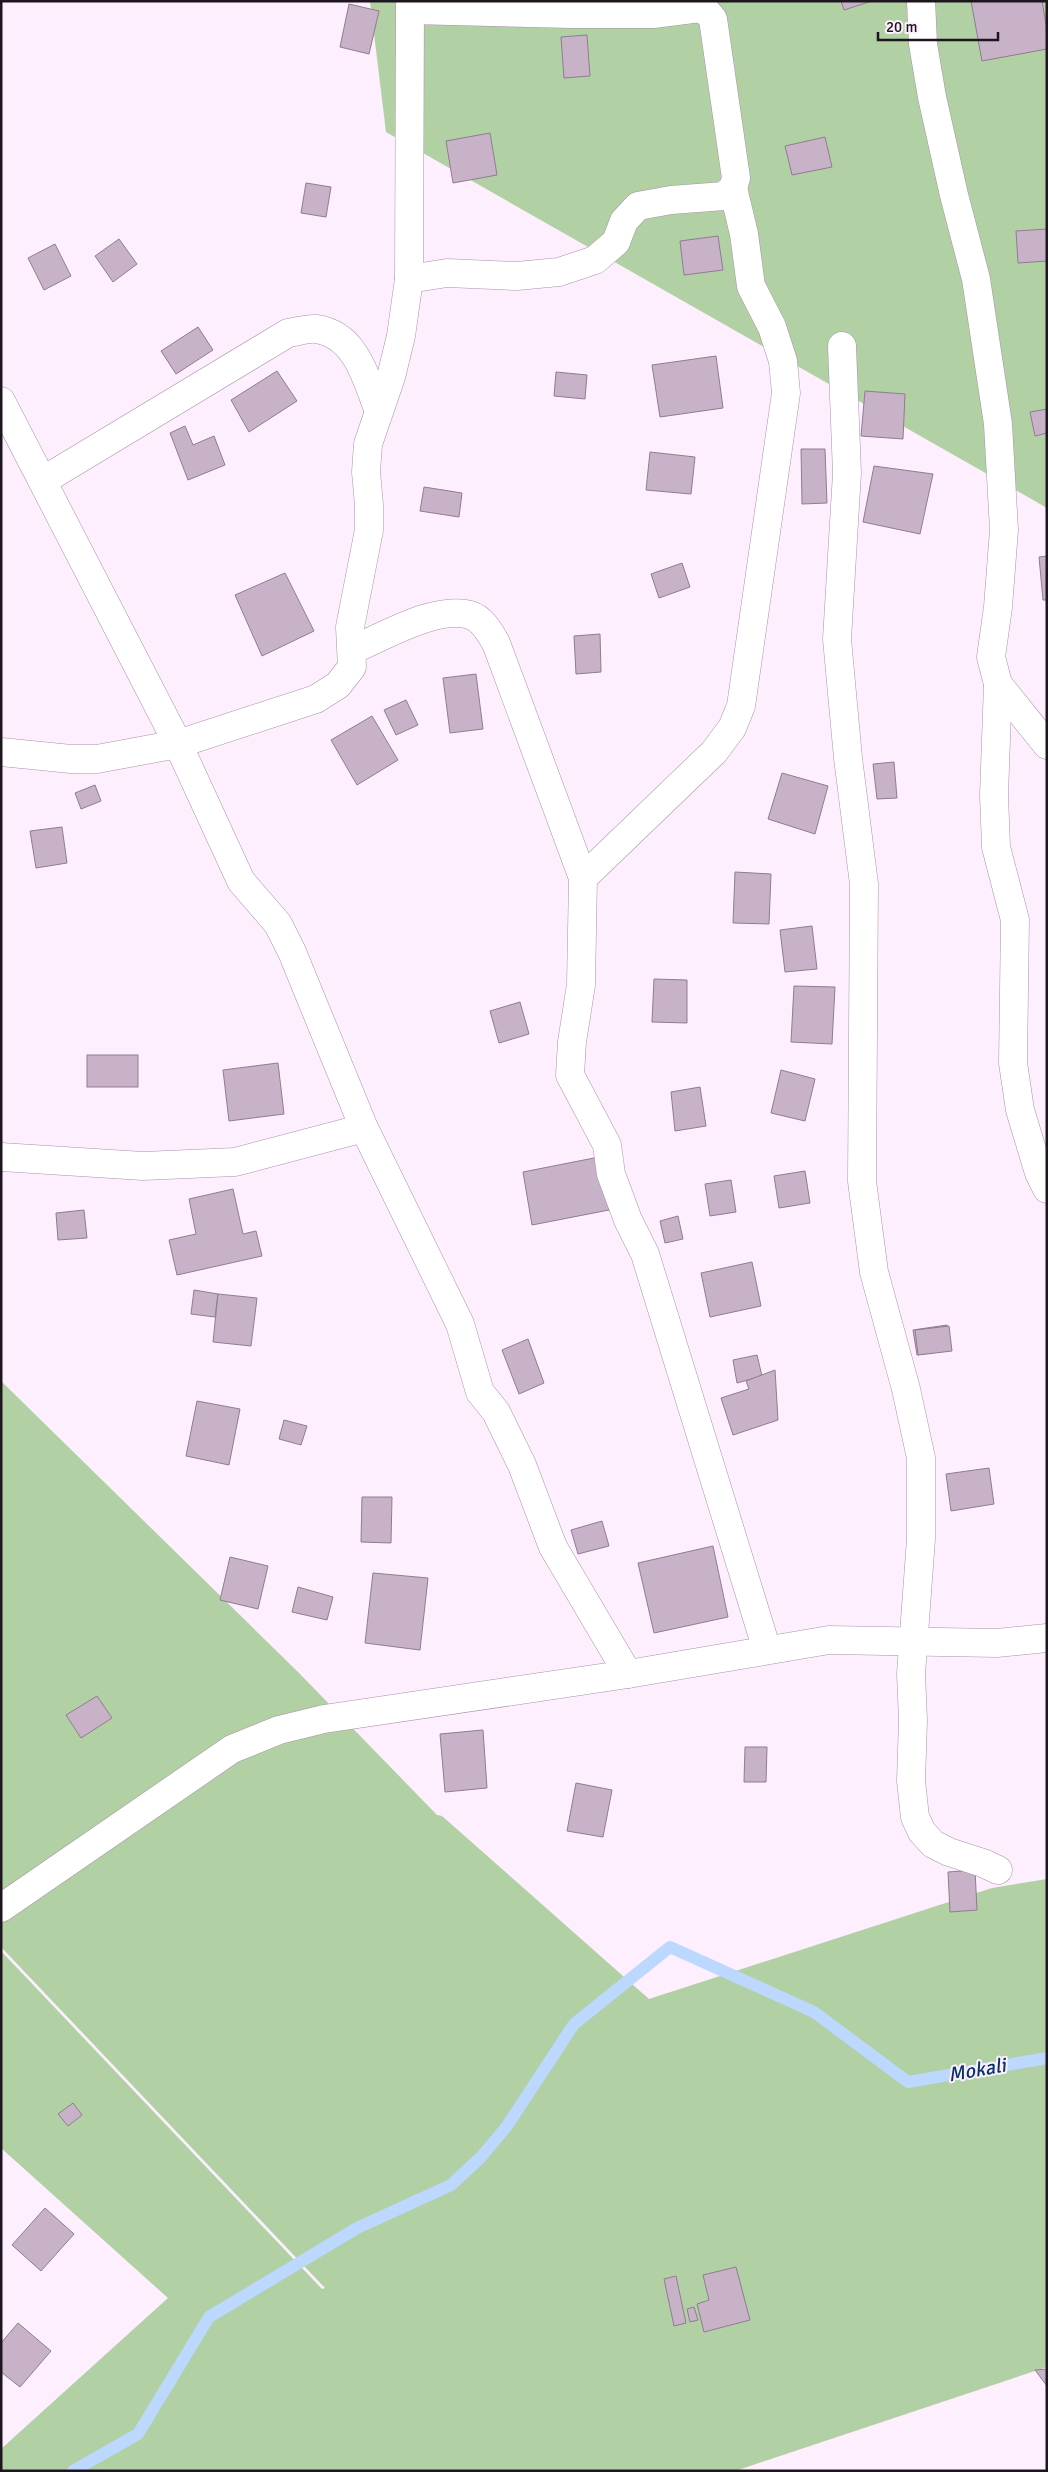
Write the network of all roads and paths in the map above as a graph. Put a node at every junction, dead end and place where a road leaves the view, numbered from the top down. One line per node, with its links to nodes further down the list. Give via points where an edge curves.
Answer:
1 (921, 1): 11 (street, via 932,97 976,279 998,424 1004,530 991,657)
2 (410, 6): 3 (street); 5 (street)
3 (468, 7): 4 (street, via 653,14 700,8 707,12 714,19 736,178)
4 (733, 188): 5 (street, via 724,196 638,206 624,221 616,242 595,260 559,272 517,276 447,273); 15 (street, via 744,234 751,286 772,327 783,361 786,393 741,706 732,728 714,752)
5 (409, 279): 8 (street, via 401,336)
6 (842, 346): 20 (street, via 847,473 837,639 864,884 862,1181 874,1272 921,1458 921,1539)
7 (1, 401): 9 (street)
8 (378, 408): 9 (street, via 359,361 341,339 315,329 288,333); 10 (street, via 368,444 369,530 350,627)
9 (44, 480): 12 (street)
10 (352, 650): 12 (street, via 352,667 338,685 316,699); 15 (street, via 430,617 471,615 486,626 496,643)
11 (998, 684): 13 (street); 18 (street, via 994,795 996,847 1015,920 1013,1063 1020,1110)
12 (178, 744): 14 (street, via 97,759); 16 (street, via 241,881 278,924 292,952)
13 (1047, 745)
14 (1, 752)
15 (583, 878): 21 (street, via 580,985 570,1075 607,1144 621,1202 645,1254)
16 (364, 1128): 17 (street, via 235,1162 143,1166); 22 (street, via 460,1324 480,1392 496,1412 522,1465 553,1547)
17 (1, 1157)
18 (1047, 1189)
19 (1047, 1638): 20 (street, via 997,1643)
20 (913, 1643): 21 (street, via 829,1640); 23 (street, via 910,1756 915,1817 933,1844)
21 (767, 1650): 22 (street)
22 (628, 1674): 24 (street, via 324,1719 279,1730 232,1749)
23 (998, 1870)
24 (1, 1908)

